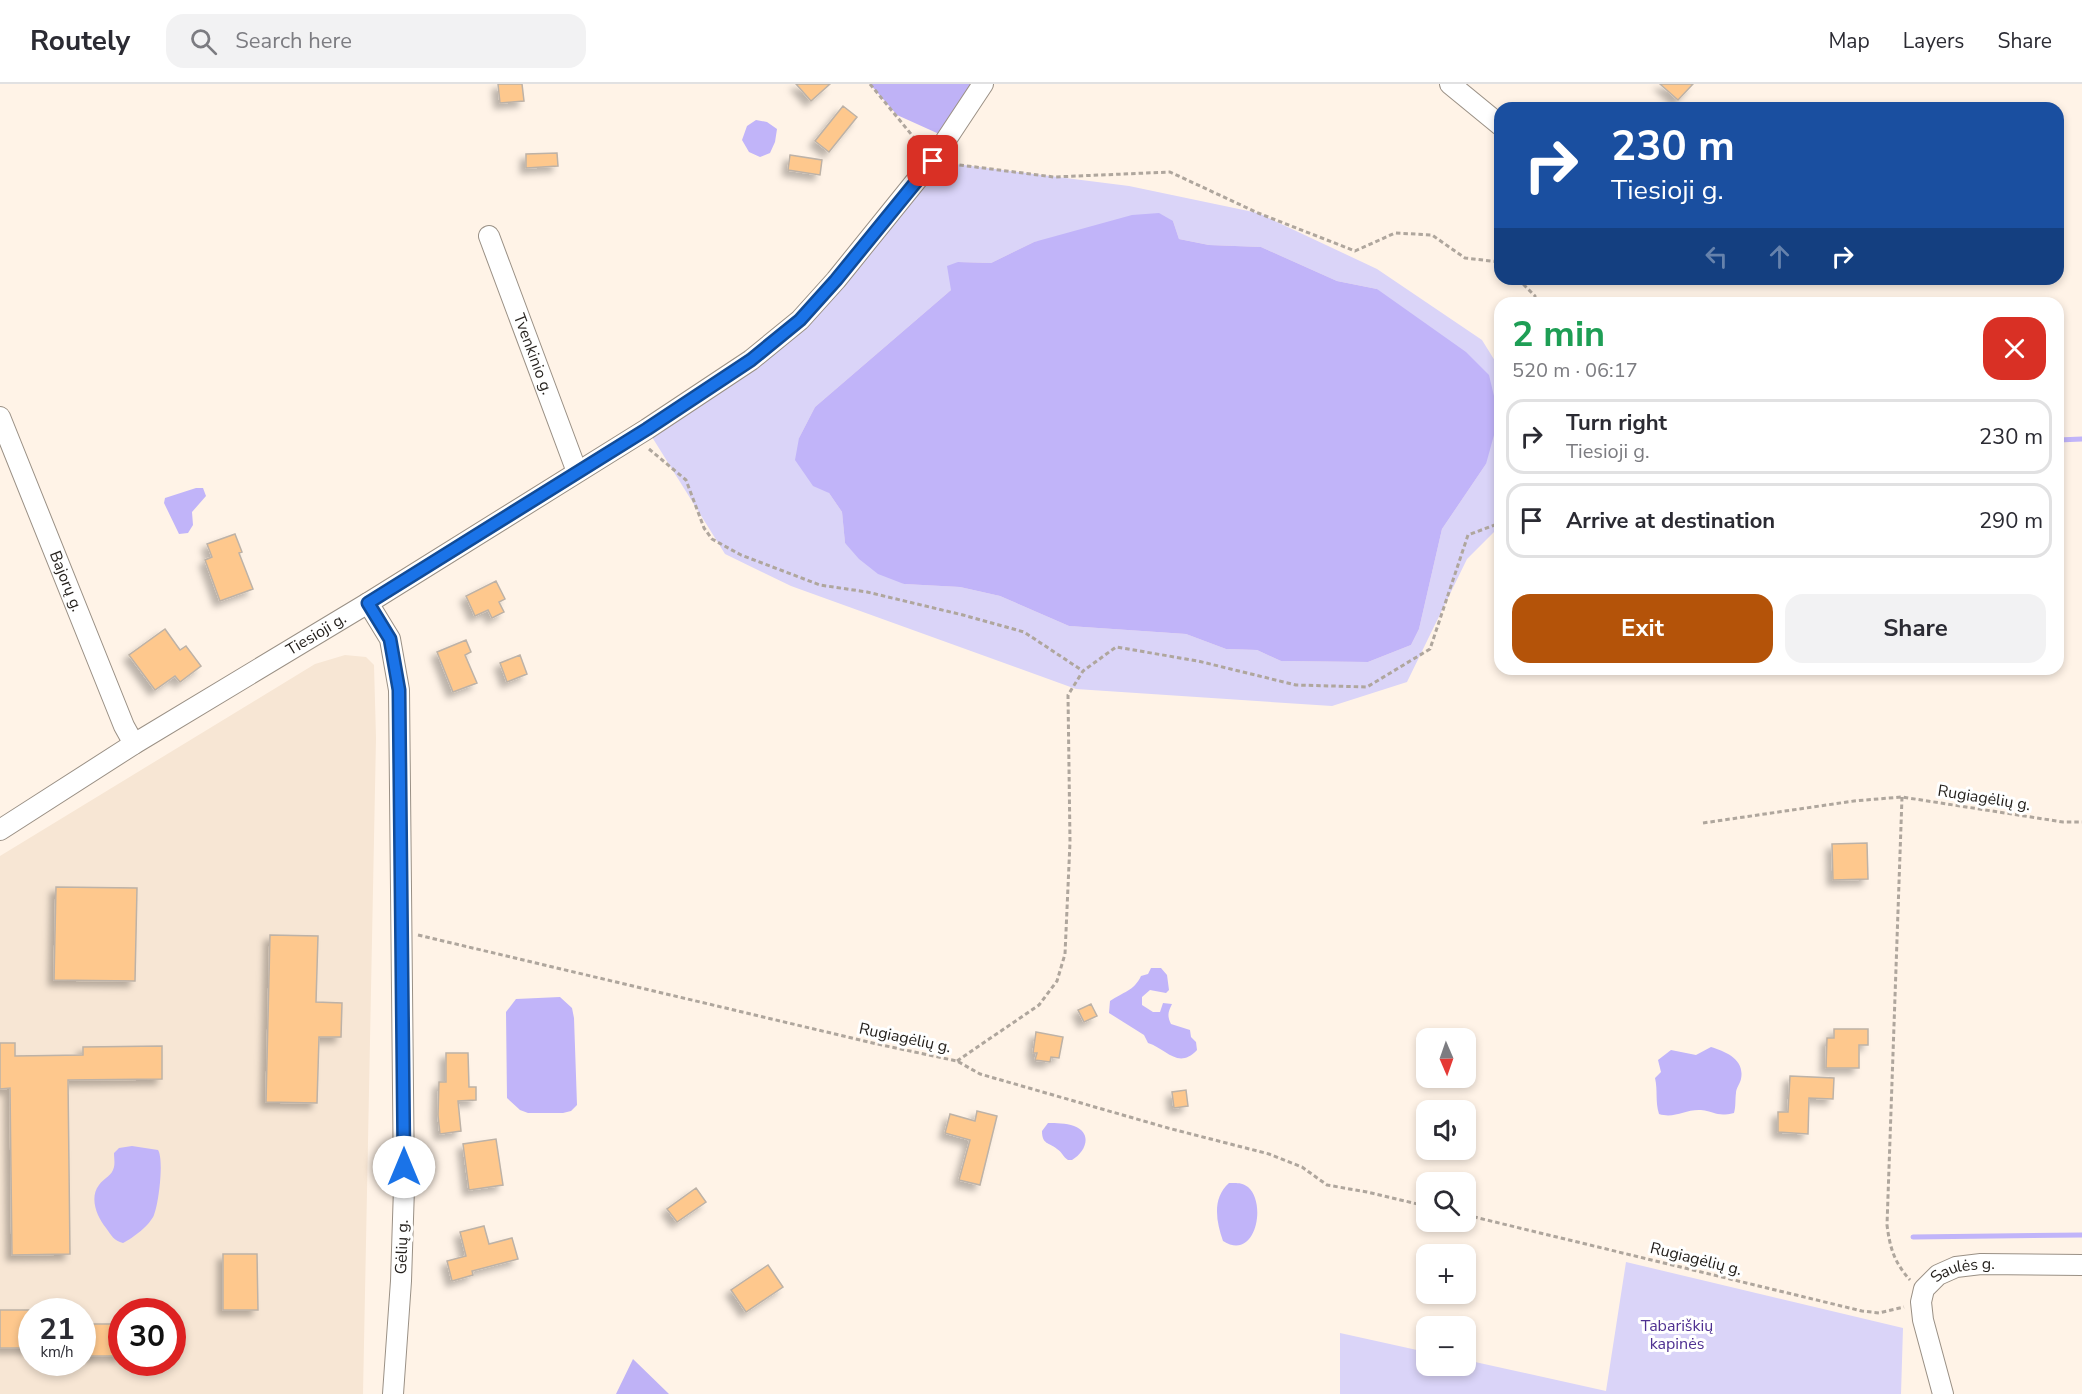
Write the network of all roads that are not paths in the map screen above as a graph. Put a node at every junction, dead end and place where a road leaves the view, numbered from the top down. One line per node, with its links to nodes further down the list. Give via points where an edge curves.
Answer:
1 (984, 84): 6 (street, Tiesioji g., via 933,161 800,320 751,360)
2 (1450, 84): 3 (street)
3 (1494, 120)
4 (489, 236): 6 (street, Tvenkinio g.)
5 (0, 417): 8 (street, Bajorų g.)
6 (577, 472): 7 (street, Tiesioji g.)
7 (368, 603): 8 (street, Tiesioji g.); 11 (street, Gėlių g., via 390,639 399,690 404,1188)
8 (134, 744): 9 (street, Tiesioji g.)
9 (0, 830)
10 (2082, 1265): 12 (street, Saulės g., via 1981,1264 1956,1267 1938,1275 1922,1295 1923,1320)
11 (393, 1394)
12 (1942, 1394)

